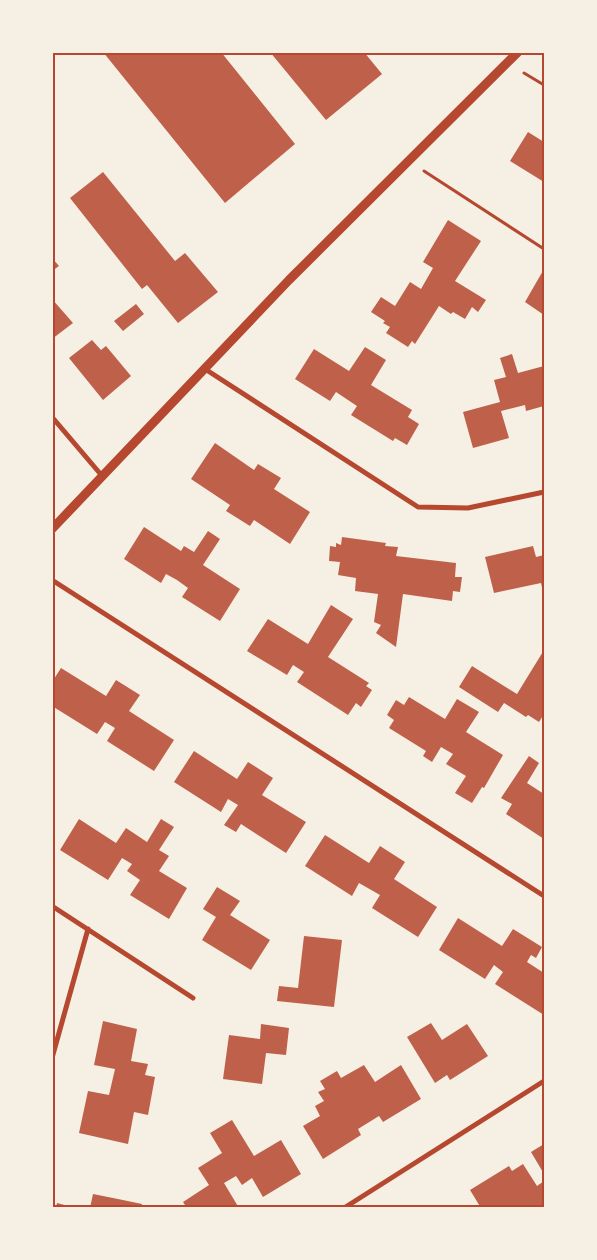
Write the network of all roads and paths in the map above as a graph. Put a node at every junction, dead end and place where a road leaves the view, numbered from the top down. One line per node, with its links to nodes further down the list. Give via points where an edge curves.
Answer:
1 (518, 52): 2 (street)
2 (409, 161): 3 (path); 4 (street)
3 (544, 248)
4 (206, 369): 6 (street); 7 (street, via 418,507 468,508)
5 (52, 417): 6 (street)
6 (103, 477): 8 (street)
7 (544, 492)
8 (52, 529)
9 (52, 580): 10 (street)
10 (544, 896)
11 (52, 906): 12 (street)
12 (88, 929): 13 (street); 14 (street)
13 (193, 998)
14 (52, 1058)
15 (544, 1081): 16 (street)
16 (344, 1208)

